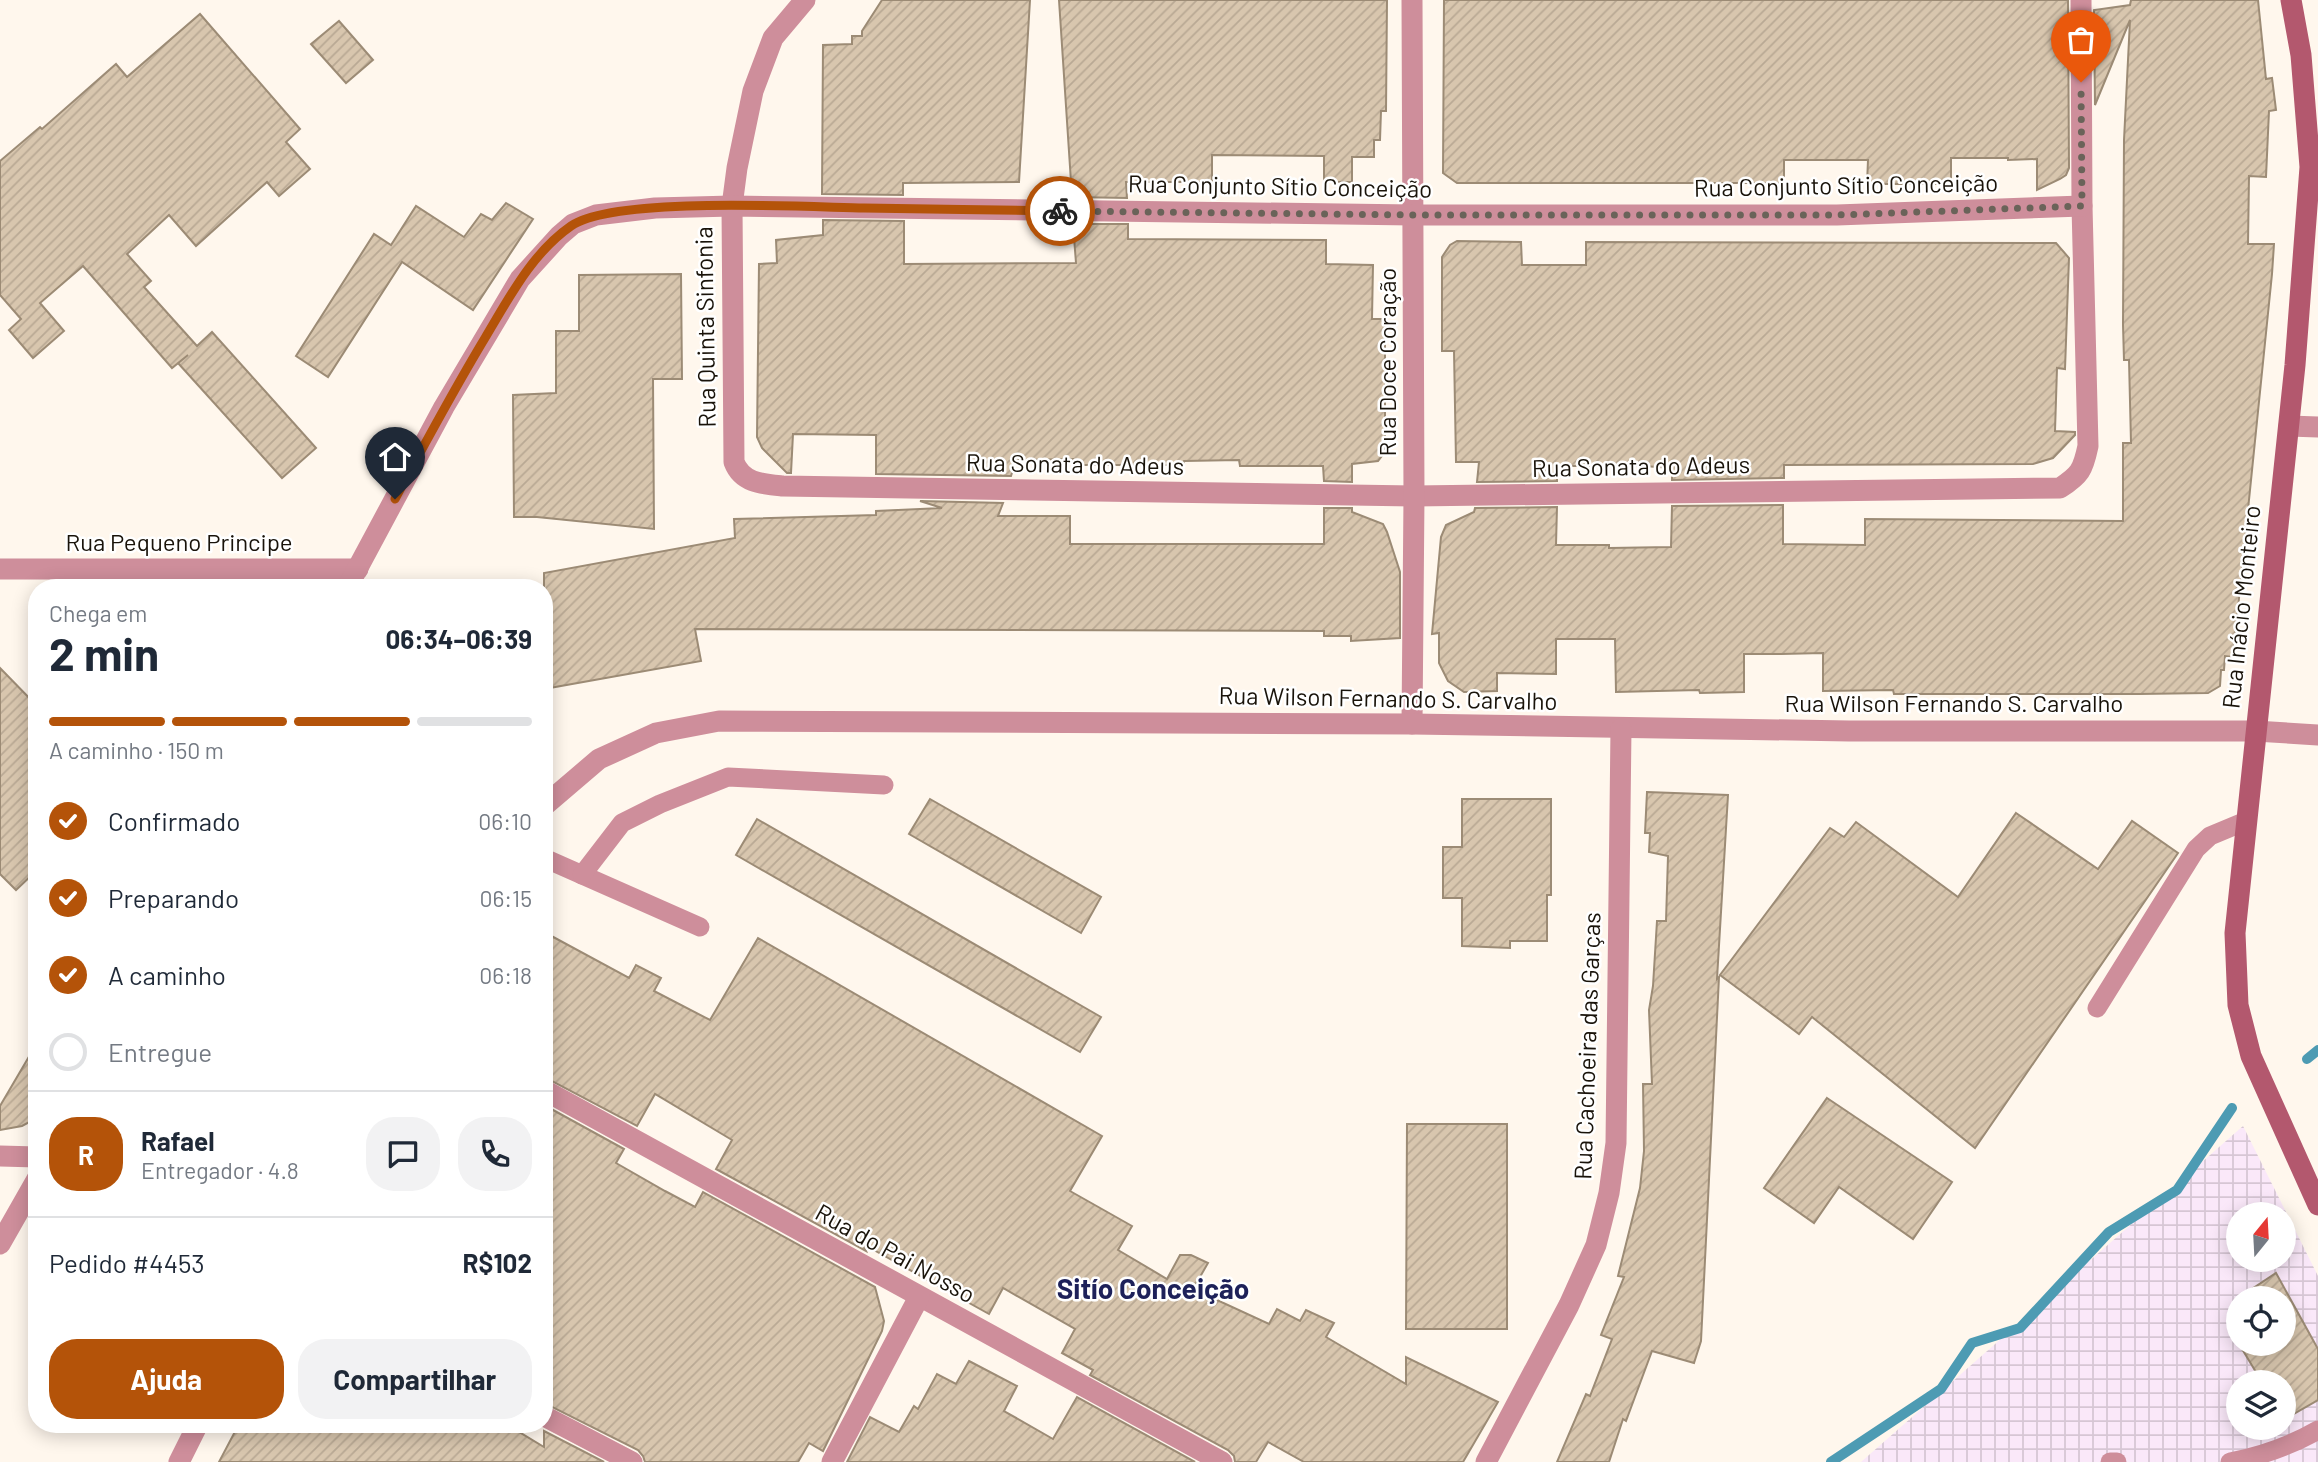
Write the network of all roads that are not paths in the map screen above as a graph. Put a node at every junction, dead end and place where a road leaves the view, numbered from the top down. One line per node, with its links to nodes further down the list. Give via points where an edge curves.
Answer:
1 (805, 0): 6 (street, Rua Quinta Sinfonia, via 773,38 753,91)
2 (1412, 0): 8 (street, Rua Doce Coração)
3 (2081, 0): 7 (street, Rua Sonata do Adeus)
4 (2291, 0): 5 (street, Rua Inácio Monteiro)
5 (2309, 53): 9 (street, Rua Inácio Monteiro, via 2310,167)
6 (732, 206): 8 (street, Rua Conjunto Sítio Conceição); 11 (street, Rua Quinta Sinfonia); 14 (street, Rua Conjunto Sítio Conceição, via 596,215 573,224 559,236 520,279 444,407)
7 (2082, 206): 8 (street, Rua Conjunto Sítio Conceição, via 1837,215); 12 (street, Rua Sonata do Adeus, via 2088,446 2078,476 2060,488)
8 (1413, 215): 12 (street, Rua Doce Coração)
9 (2289, 426): 10 (street); 18 (street, Rua Inácio Monteiro)
10 (2318, 427)
11 (734, 461): 12 (street, Rua Sonata do Adeus, via 745,478 783,486)
12 (1414, 496): 16 (street, Rua Doce Coração)
13 (0, 569): 14 (street, Rua Pequeno Principe)
14 (358, 569): 15 (street, Rua Conjunto Sítio Conceição)
15 (353, 579)
16 (1412, 724): 17 (street, Rua Wilson Fernando S. Carvalho); 21 (street, Rua Wilson Fernando S. Carvalho, via 719,721 656,733 599,759)
17 (1621, 729): 18 (street, Rua Wilson Fernando S. Carvalho); 41 (street, Rua Cachoeira das Garças, via 1616,1143 1609,1193 1596,1244 1574,1293)
18 (2255, 731): 19 (street, Rua Wilson Fernando S. Carvalho); 22 (street, Rua Inácio Monteiro)
19 (2318, 735)
20 (884, 785): 24 (lane, via 728,778 622,823)
21 (553, 798)
22 (2246, 821): 26 (lane, via 2210,836 2196,849); 31 (street, Rua Inácio Monteiro, via 2235,933 2238,1005 2251,1056)
23 (553, 862): 24 (lane)
24 (582, 875): 25 (lane)
25 (699, 927)
26 (2097, 1008)
27 (553, 1095): 33 (street, Rua do Pai Nosso)
28 (0, 1156): 29 (street)
29 (28, 1157)
30 (28, 1195): 32 (street)
31 (2318, 1205)
32 (0, 1244)
33 (919, 1297): 39 (street); 40 (street, Rua do Pai Nosso)
34 (553, 1421): 38 (street)
35 (2318, 1430): 44 (lane, via 2258,1457)
36 (194, 1433): 37 (street)
37 (179, 1462)
38 (632, 1462)
39 (832, 1462)
40 (1222, 1462)
41 (1486, 1462)
42 (2110, 1462): 43 (lane)
43 (2117, 1462)
44 (2230, 1462)

